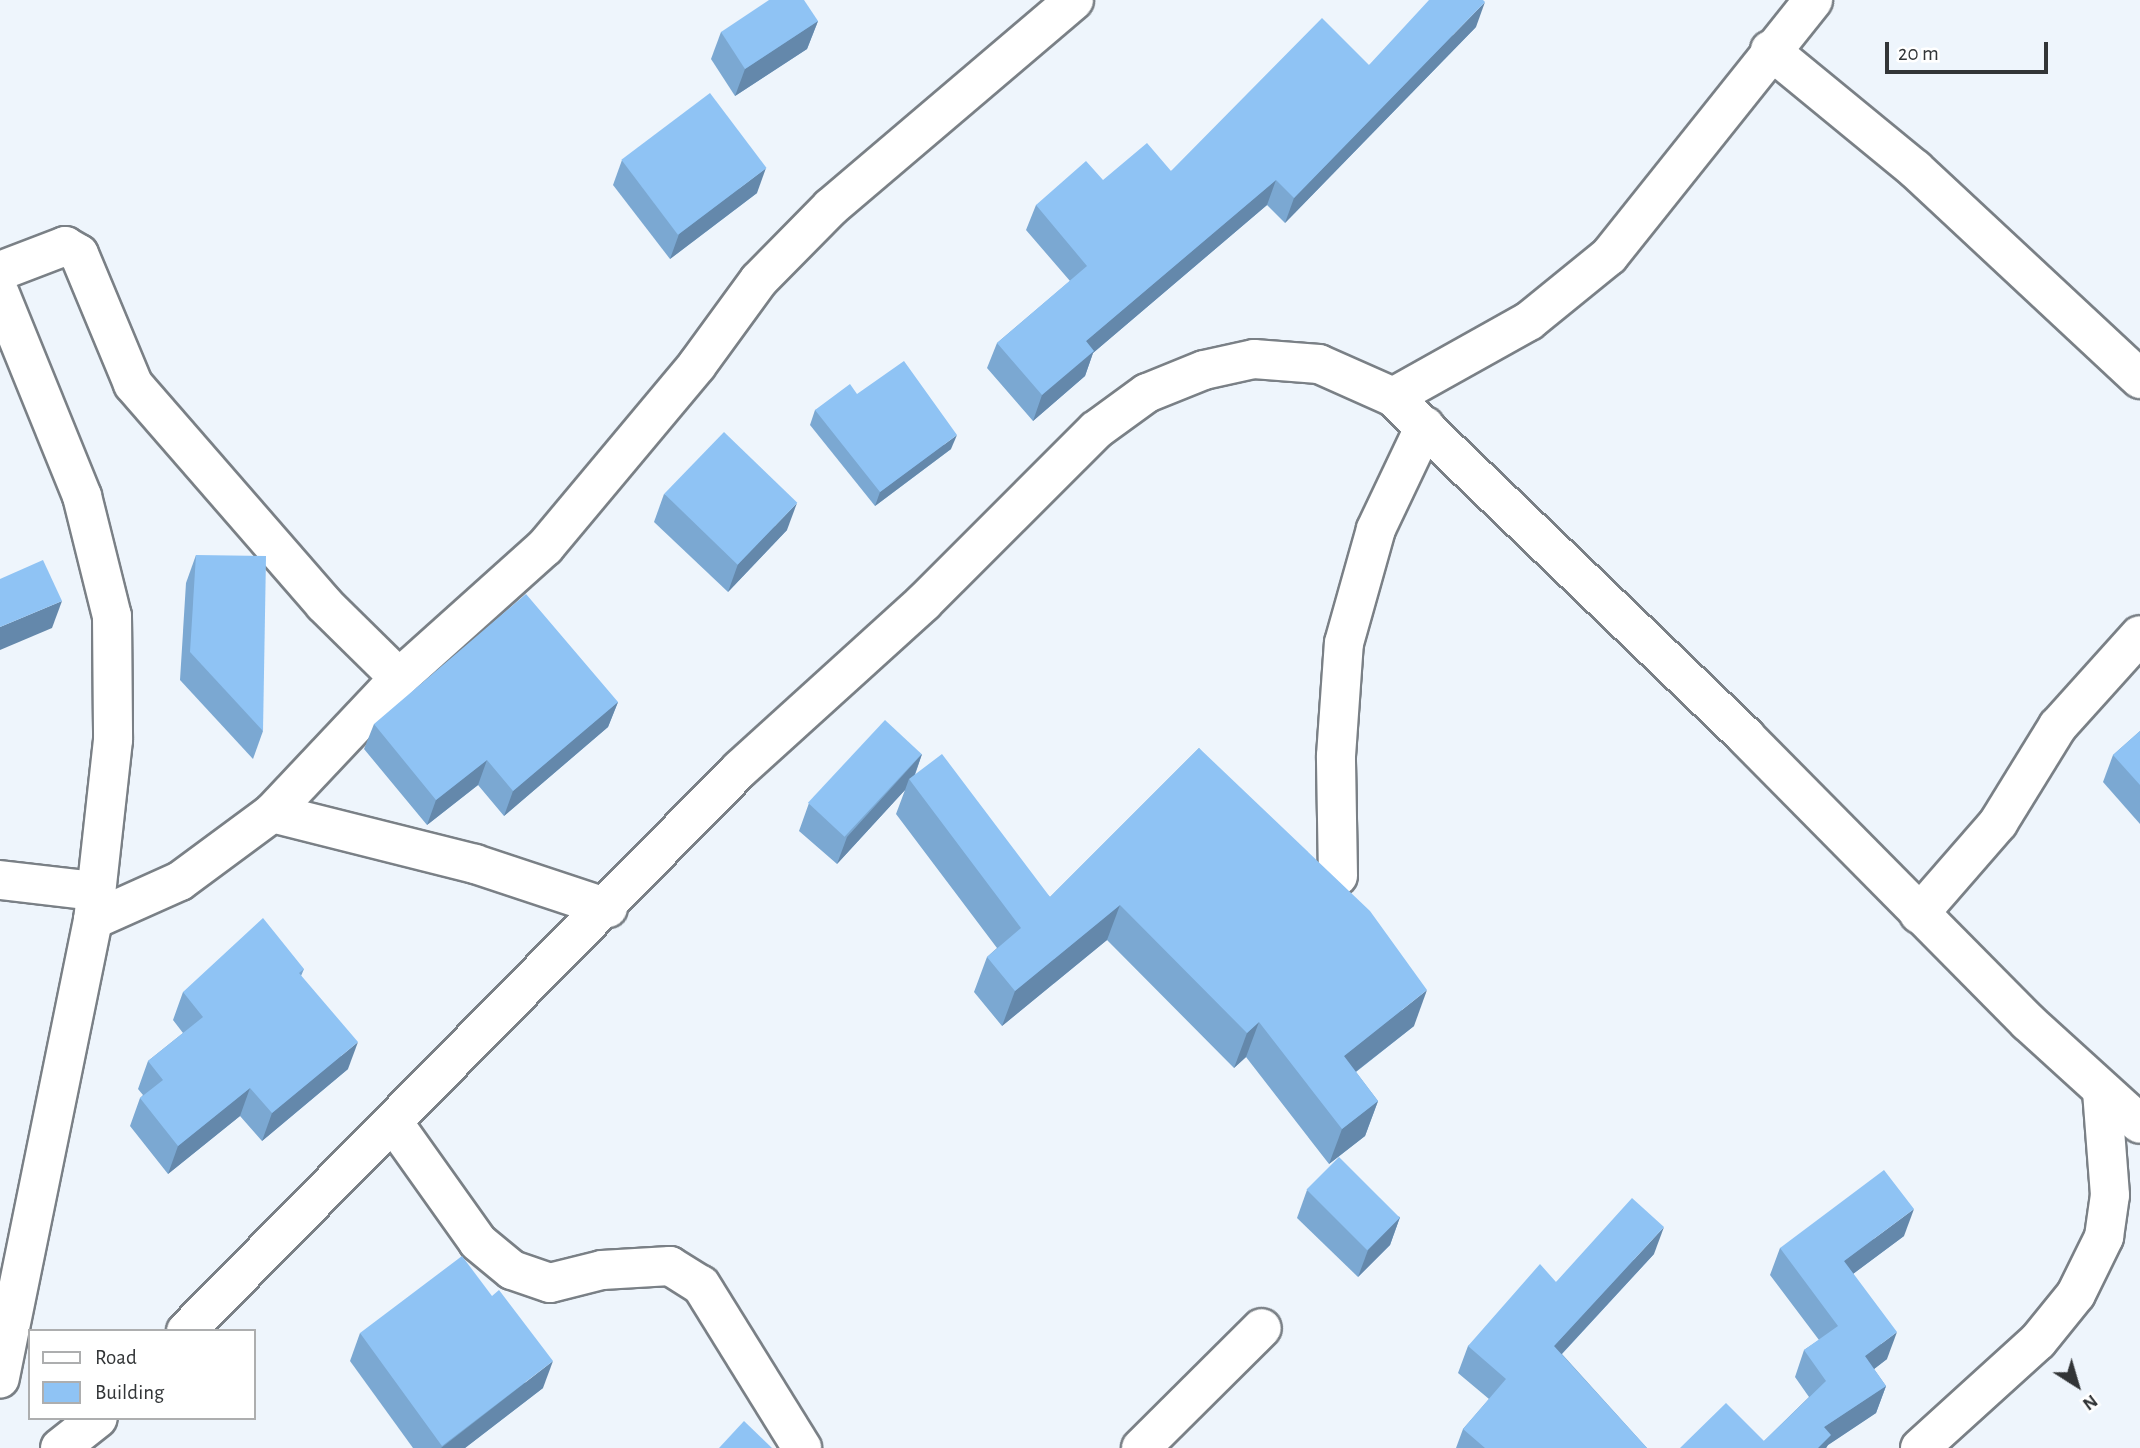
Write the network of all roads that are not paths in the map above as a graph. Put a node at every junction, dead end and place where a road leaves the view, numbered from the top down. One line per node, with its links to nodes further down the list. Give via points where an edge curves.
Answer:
1 (1074, 0): 10 (street, via 786,253 545,547)
2 (1813, 0): 3 (street)
3 (1770, 50): 6 (street, via 1915,169); 7 (street, via 1609,256 1529,321)
4 (0, 271): 10 (street, via 65,246 79,254 133,384 324,604)
5 (0, 294): 14 (street, via 82,496 112,616 113,740)
6 (2140, 379)
7 (1392, 397): 8 (street); 15 (street, via 1319,363 1254,359 1204,370 1147,393 1096,430 924,602 740,769)
8 (1424, 426): 12 (street, via 1376,529 1343,643 1336,756); 16 (street, via 1746,737)
9 (2140, 635): 16 (street, via 2058,726 1998,823)
10 (399, 678): 11 (street)
11 (272, 813): 14 (street, via 180,881); 15 (street, via 475,864)
12 (1338, 876)
13 (0, 880): 14 (street)
14 (93, 905): 22 (street)
15 (608, 908): 19 (street)
16 (1919, 915): 17 (street)
17 (2102, 1090): 18 (street); 27 (street, via 2110,1195 2104,1237 2076,1294 2038,1341)
18 (2140, 1124)
19 (395, 1125): 21 (street, via 254,1255); 25 (street, via 478,1242 512,1270 550,1283 602,1270 670,1266 701,1285)
20 (1262, 1328): 26 (street)
21 (188, 1329)
22 (0, 1379)
23 (95, 1420): 24 (street)
24 (60, 1448)
25 (802, 1448)
26 (1141, 1448)
27 (1920, 1448)

